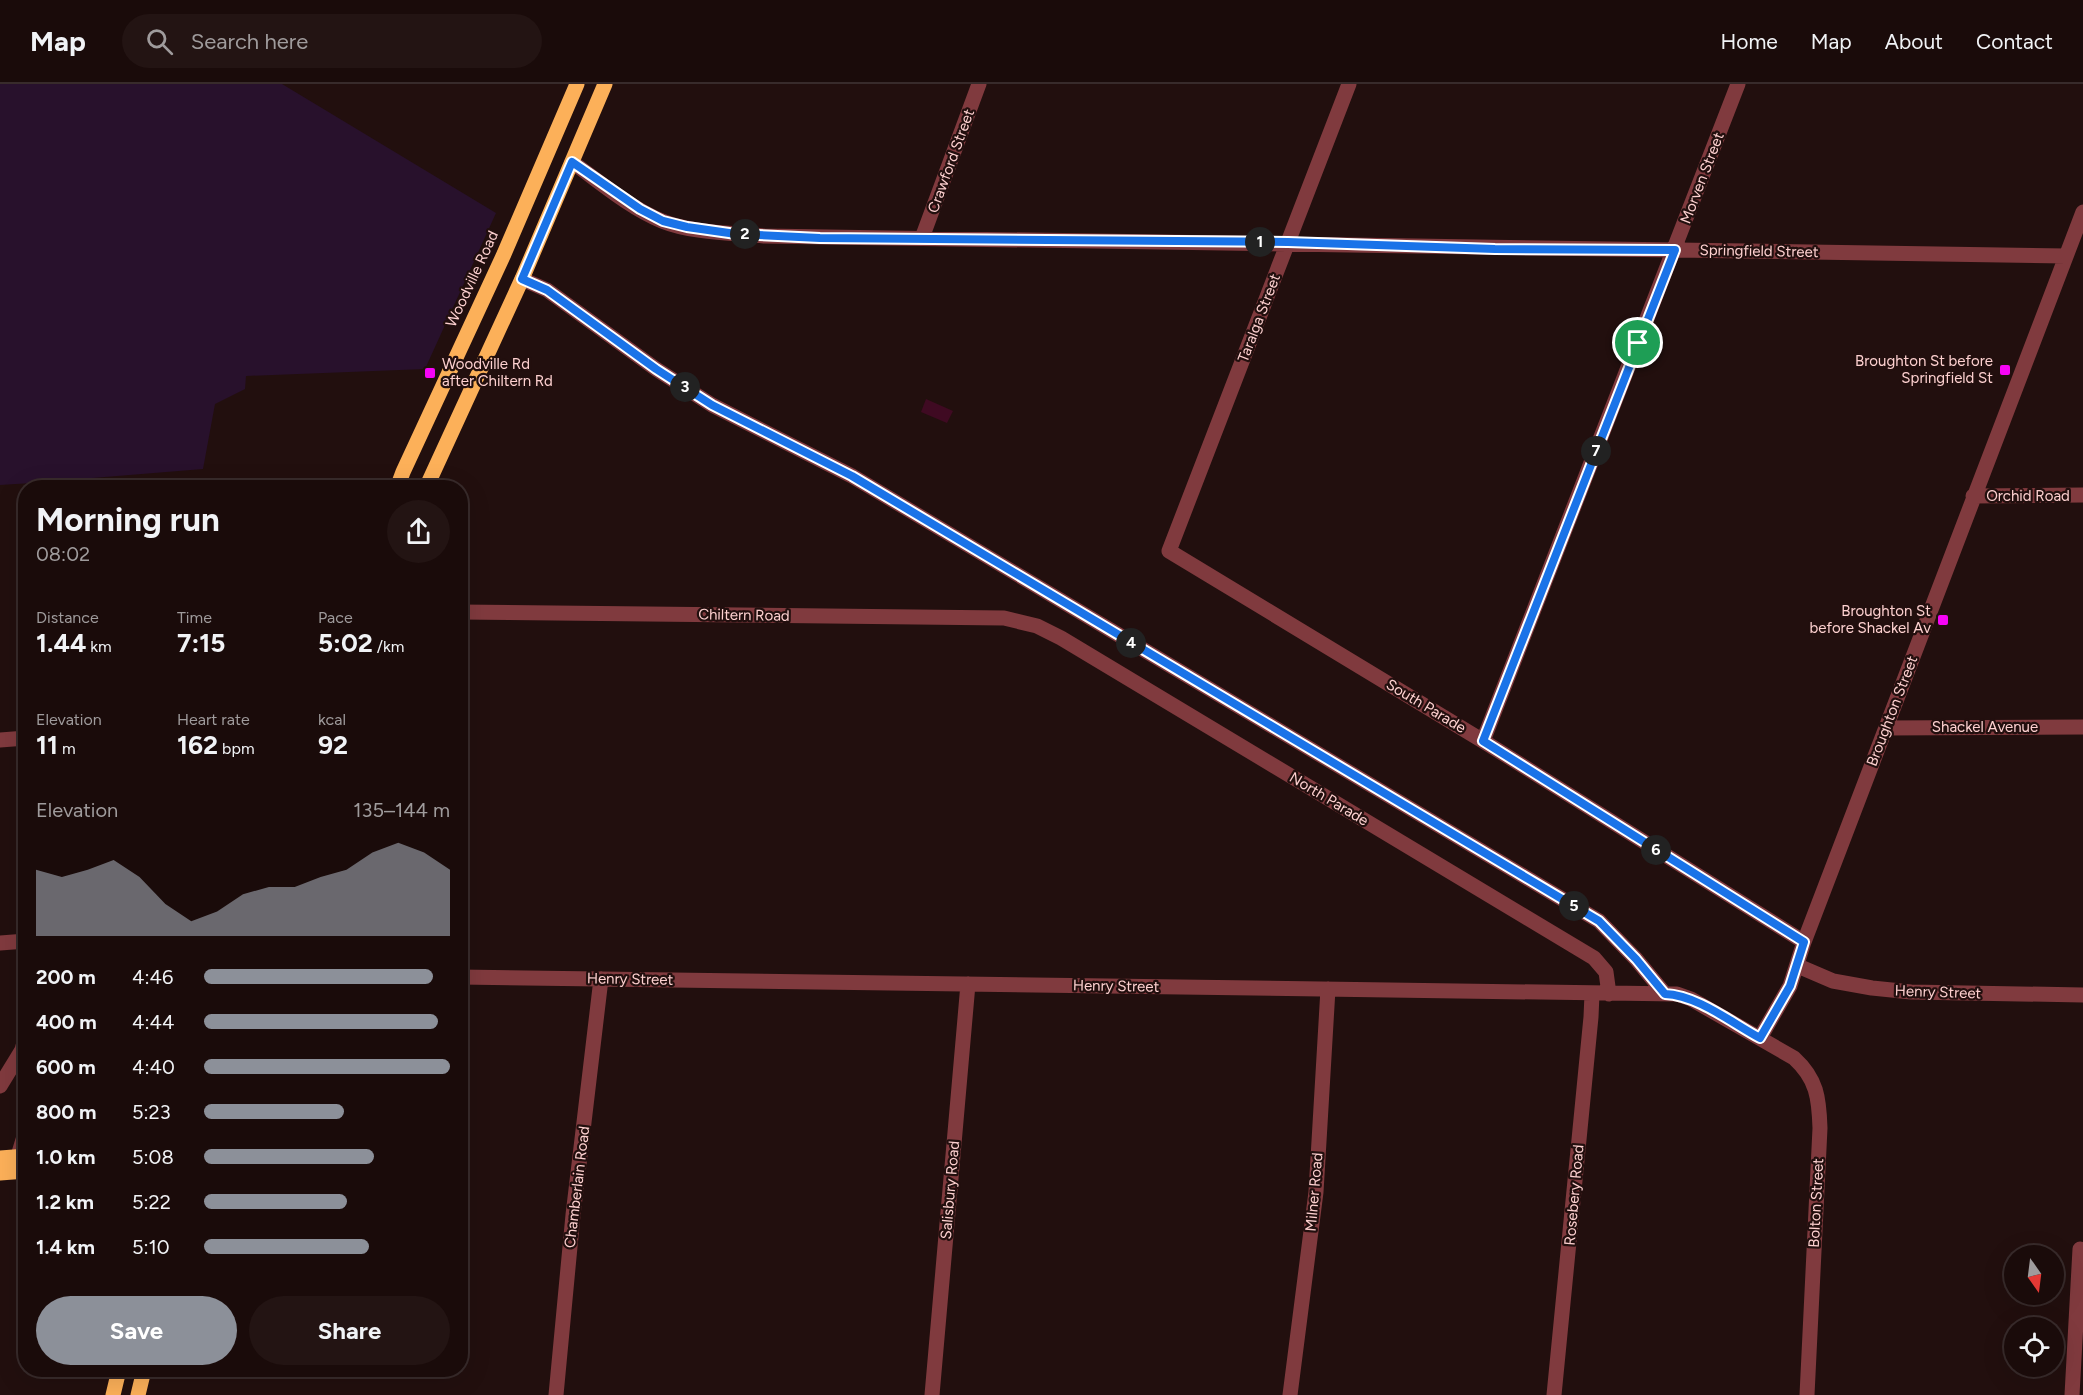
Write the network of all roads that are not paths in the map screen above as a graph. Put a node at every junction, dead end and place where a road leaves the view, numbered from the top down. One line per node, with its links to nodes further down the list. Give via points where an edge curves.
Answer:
1 (577, 84): 13 (main road, Woodville Road)
2 (605, 84): 6 (main road)
3 (979, 84): 8 (street, Crawford Street)
4 (1349, 84): 9 (street, Taralga Street)
5 (1738, 84): 10 (street, Morven Street)
6 (572, 162): 8 (street, Springfield Street, via 640,209 687,227 764,236); 12 (main road)
7 (2083, 212): 11 (street, Broughton Street)
8 (922, 238): 9 (street, Springfield Street)
9 (1288, 242): 10 (street, Springfield Street); 17 (street, Taralga Street)
10 (1675, 250): 11 (street, Springfield Street); 24 (street, Morven Street)
11 (2066, 256): 16 (street, Broughton Street)
12 (522, 279): 14 (main road); 35 (street, via 547,290 712,405 852,476 1599,921)
13 (400, 480)
14 (430, 480)
15 (2083, 495): 16 (street, Orchid Road)
16 (1973, 496): 21 (street, Broughton Street)
17 (1168, 551): 24 (street, South Parade)
18 (468, 612): 19 (street, Chiltern Road, via 1004,618)
19 (1027, 623): 34 (street, North Parade, via 1061,638 1594,958 1606,972)
20 (2083, 727): 21 (street, Shackel Avenue)
21 (1886, 728): 26 (street, Broughton Street)
22 (18, 739): 23 (street)
23 (0, 740)
24 (1483, 741): 26 (street, South Parade)
25 (18, 942): 27 (street)
26 (1804, 942): 28 (street, Broughton Street)
27 (0, 943)
28 (1798, 966): 36 (street, Henry Street, via 1833,981 1911,992); 37 (street, Broughton Street)
29 (468, 977): 30 (street, Henry Street)
30 (601, 979): 31 (street, Henry Street); 49 (street, Chamberlain Road)
31 (968, 984): 32 (street, Henry Street); 50 (street, Salisbury Road)
32 (1328, 989): 33 (street, Henry Street); 51 (street, Milner Road, via 1316,1192)
33 (1592, 994): 34 (street, Henry Street); 52 (street, Rosebery Road)
34 (1609, 994): 35 (street, Henry Street)
35 (1665, 994): 37 (street, Henry Street, via 1691,999)
36 (2083, 995)
37 (1760, 1038): 53 (street, Bolton Street, via 1794,1058 1808,1072 1820,1105)
38 (18, 1057): 39 (street)
39 (0, 1086)
40 (18, 1156): 41 (main road)
41 (0, 1158)
42 (18, 1172): 43 (main road)
43 (0, 1173)
44 (2080, 1249): 54 (street)
45 (117, 1377): 47 (main road)
46 (142, 1377): 48 (main road)
47 (112, 1395)
48 (138, 1395)
49 (556, 1395)
50 (932, 1395)
51 (1290, 1395)
52 (1554, 1395)
53 (1807, 1395)
54 (2072, 1395)

